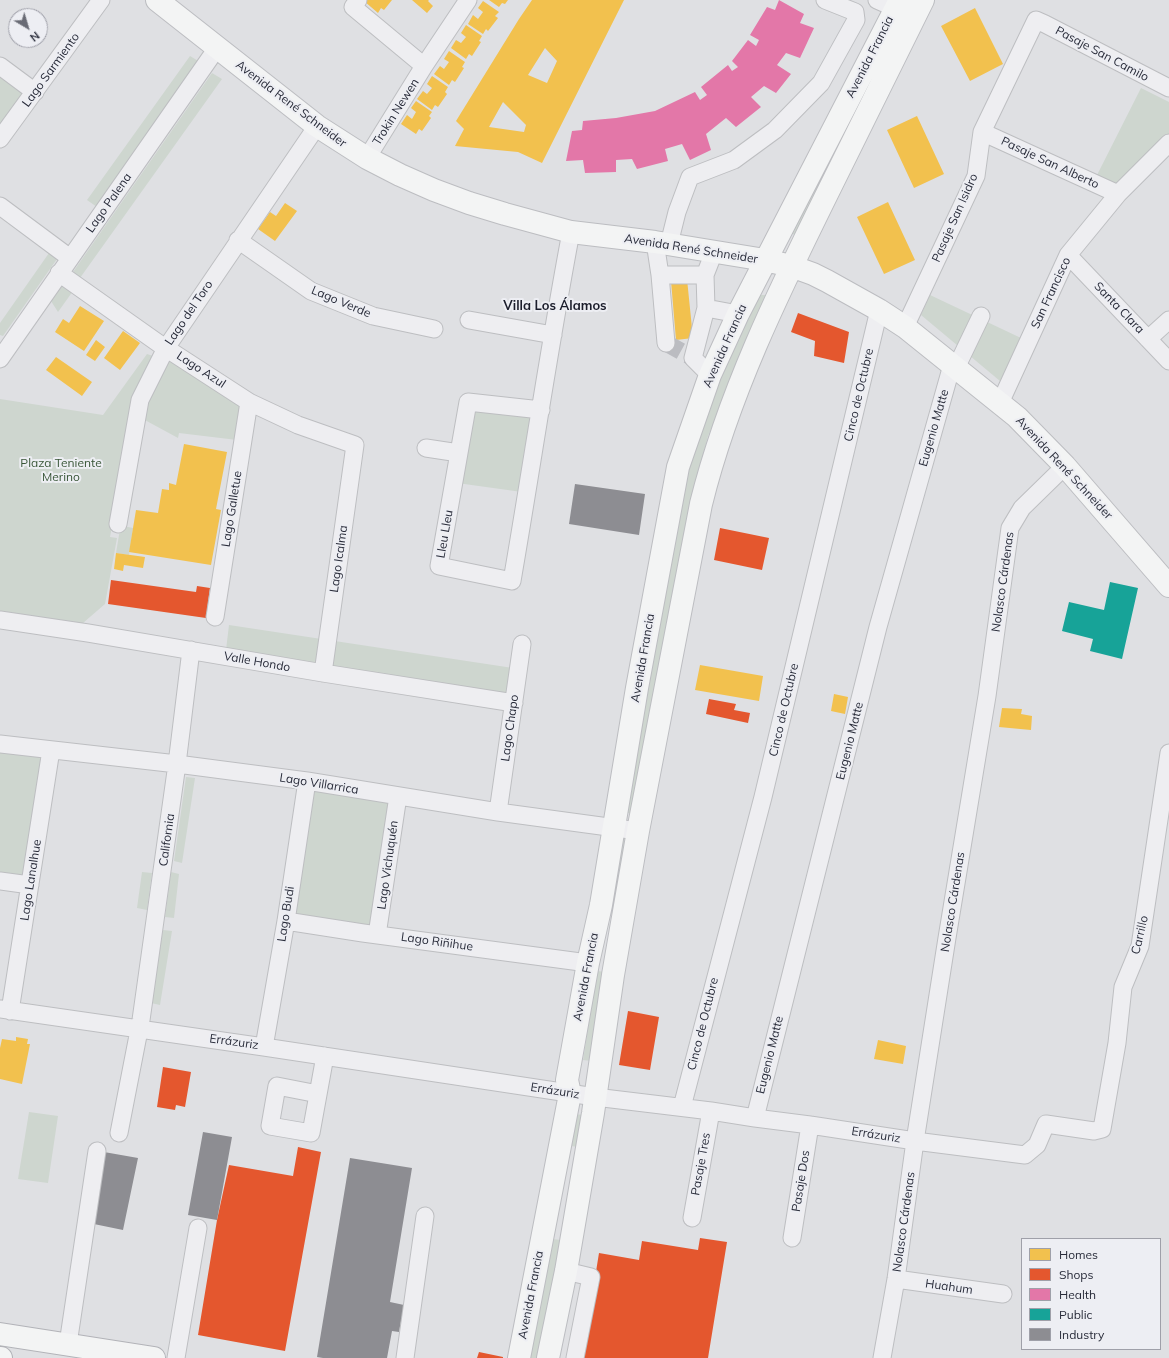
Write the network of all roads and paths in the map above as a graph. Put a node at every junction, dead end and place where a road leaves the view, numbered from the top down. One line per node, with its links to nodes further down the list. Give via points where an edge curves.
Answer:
1 (101, 0): 15 (street, Lago Sarmiento)
2 (157, 0): 9 (main road, Avenida René Schneider)
3 (358, 0): 11 (street, Trokin Newen, via 353,7)
4 (468, 0): 11 (street, Trokin Newen)
5 (825, 0): 25 (street, via 854,12 856,20 821,84 775,130 734,160 690,178)
6 (923, 0): 13 (main road, Avenida Francia)
7 (891, 3): 12 (main road, Avenida Francia)
8 (1036, 20): 14 (street, Pasaje San Camilo); 17 (street, Pasaje San Isidro)
9 (217, 48): 16 (main road, Avenida René Schneider); 28 (street, Lago Palena)
10 (0, 66): 15 (street)
11 (424, 66): 20 (street, Trokin Newen)
12 (860, 77): 13 (main road); 29 (main road, Avenida Francia)
13 (880, 88): 30 (main road, Avenida Francia)
14 (1169, 88)
15 (35, 92): 18 (street, Lago Sarmiento)
16 (317, 126): 20 (main road, Avenida René Schneider); 24 (street, Lago del Toro)
17 (982, 132): 21 (street, Pasaje San Alberto); 40 (street, Pasaje San Isidro, via 976,176)
18 (0, 139)
19 (1169, 143): 21 (street, San Francisco)
20 (367, 158): 23 (main road, Avenida René Schneider, via 427,187 469,203)
21 (1118, 194): 27 (street, San Francisco)
22 (0, 206): 28 (street)
23 (571, 232): 25 (main road, Avenida René Schneider); 42 (street, Lleu Lleu)
24 (238, 240): 41 (street, Lago Verde, via 311,291 373,316); 45 (street, Lago del Toro)
25 (662, 243): 26 (main road, Avenida René Schneider); 32 (street)
26 (714, 252): 29 (main road, Avenida René Schneider); 33 (street)
27 (1068, 255): 43 (street, Santa Clara); 51 (street, San Francisco)
28 (70, 258): 31 (street, Lago Palena)
29 (765, 260): 30 (main road, Avenida René Schneider); 36 (main road, Avenida Francia)
30 (791, 266): 35 (main road, Avenida René Schneider, via 813,274); 73 (main road, Avenida Francia, via 731,404 709,473)
31 (59, 273): 45 (street, Lago Azul); 46 (street, Lago Palena)
32 (660, 275): 33 (street); 44 (street)
33 (705, 275): 34 (street)
34 (706, 308): 36 (street); 49 (street, via 693,358)
35 (879, 310): 40 (main road, Avenida René Schneider); 88 (street, Cinco de Octubre, via 763,797)
36 (738, 314): 49 (main road, Avenida Francia)
37 (981, 316): 48 (street, Eugenio Matte)
38 (469, 320): 42 (street)
39 (1169, 320): 43 (street)
40 (905, 327): 48 (main road, Avenida René Schneider)
41 (434, 329)
42 (553, 335): 52 (street, Lleu Lleu)
43 (1148, 339): 47 (street, Santa Clara)
44 (666, 343)
45 (166, 348): 50 (street, Lago Azul); 57 (street, Lago del Toro, via 140,400)
46 (1, 353)
47 (1169, 362)
48 (954, 366): 51 (main road, Avenida René Schneider); 90 (street, Eugenio Matte, via 878,628)
49 (710, 375): 72 (main road, Avenida Francia, via 678,467)
50 (249, 402): 53 (street, Lago Azul, via 298,425); 59 (street, Lago Galletue)
51 (1000, 404): 56 (main road, Avenida René Schneider, via 1018,417)
52 (541, 410): 55 (street, Lleu Lleu, via 468,402); 55 (street, Lleu Lleu, via 512,581 439,566)
53 (355, 445): 63 (street, Lago Icalma)
54 (426, 448): 55 (street)
55 (459, 453)
56 (1065, 466): 58 (main road, Avenida René Schneider); 94 (street, Nolasco Cárdenas, via 1022,508 1010,528 987,696)
57 (118, 524)
58 (1168, 584)
59 (215, 617)
60 (0, 620): 62 (street, Valle Hondo)
61 (522, 644): 64 (street, Lago Chapo)
62 (191, 650): 63 (street, Valle Hondo); 68 (street, California)
63 (323, 673): 64 (street, Valle Hondo)
64 (514, 703): 71 (street, Lago Chapo)
65 (0, 744): 66 (street, Lago Villarrica)
66 (51, 750): 68 (street, Lago Villarrica); 75 (street, Lago Lanalhue)
67 (1169, 754): 92 (street, Carrillo, via 1140,946 1123,987 1117,1043 1102,1129)
68 (177, 764): 69 (street, Lago Villarrica); 82 (street, California)
69 (307, 781): 70 (street, Lago Villarrica); 77 (street, Lago Budi)
70 (398, 796): 71 (street, Lago Villarrica); 78 (street, Lago Vichuquén)
71 (498, 812): 72 (street, Lago Villarrica)
72 (613, 828): 73 (street, Lago Villarrica); 76 (main road, Avenida Francia)
73 (638, 831): 80 (main road, Avenida Francia)
74 (0, 881): 75 (street)
75 (30, 886): 81 (street, Lago Lanalhue)
76 (601, 905): 79 (main road, Avenida Francia); 80 (main road, via 609,921)
77 (286, 921): 78 (street, Lago Riñihue); 83 (street, Lago Budi)
78 (377, 934): 79 (street, Lago Riñihue)
79 (588, 963): 86 (main road, Avenida Francia, via 567,1080)
80 (613, 975): 87 (main road, Avenida Francia)
81 (5, 1010): 82 (street, Errázuriz)
82 (139, 1029): 83 (street, Errázuriz); 93 (street, California)
83 (264, 1047): 84 (street, Errázuriz)
84 (325, 1056): 85 (street); 86 (street, Errázuriz)
85 (318, 1094)
86 (570, 1094): 87 (street, Errázuriz); 97 (main road, Avenida Francia)
87 (595, 1097): 88 (street, Errázuriz); 100 (main road, Avenida Francia)
88 (682, 1107): 89 (street, Errázuriz)
89 (710, 1111): 90 (street, Errázuriz); 98 (street, Pasaje Tres)
90 (755, 1118): 91 (street, Errázuriz)
91 (810, 1125): 94 (street, Errázuriz); 101 (street, Pasaje Dos)
92 (1094, 1131): 94 (street, Errázuriz, via 1046,1124 1036,1145 1024,1155)
93 (119, 1133)
94 (915, 1141): 103 (street, Nolasco Cárdenas)
95 (97, 1151): 106 (street)
96 (425, 1216): 109 (street)
97 (546, 1218): 100 (main road, via 552,1231); 110 (main road, Avenida Francia)
98 (692, 1218)
99 (198, 1228): 108 (street)
100 (570, 1238): 102 (main road, Avenida Francia)
101 (792, 1238)
102 (566, 1271): 111 (main road, Avenida Francia); 112 (street, via 591,1277)
103 (896, 1279): 104 (street, Huahum); 113 (street, Nolasco Cárdenas)
104 (1003, 1294)
105 (0, 1334): 106 (main road)
106 (68, 1344): 107 (main road)
107 (154, 1358)
108 (176, 1358)
109 (405, 1358)
110 (519, 1358)
111 (548, 1358)
112 (576, 1358)
113 (882, 1358)

